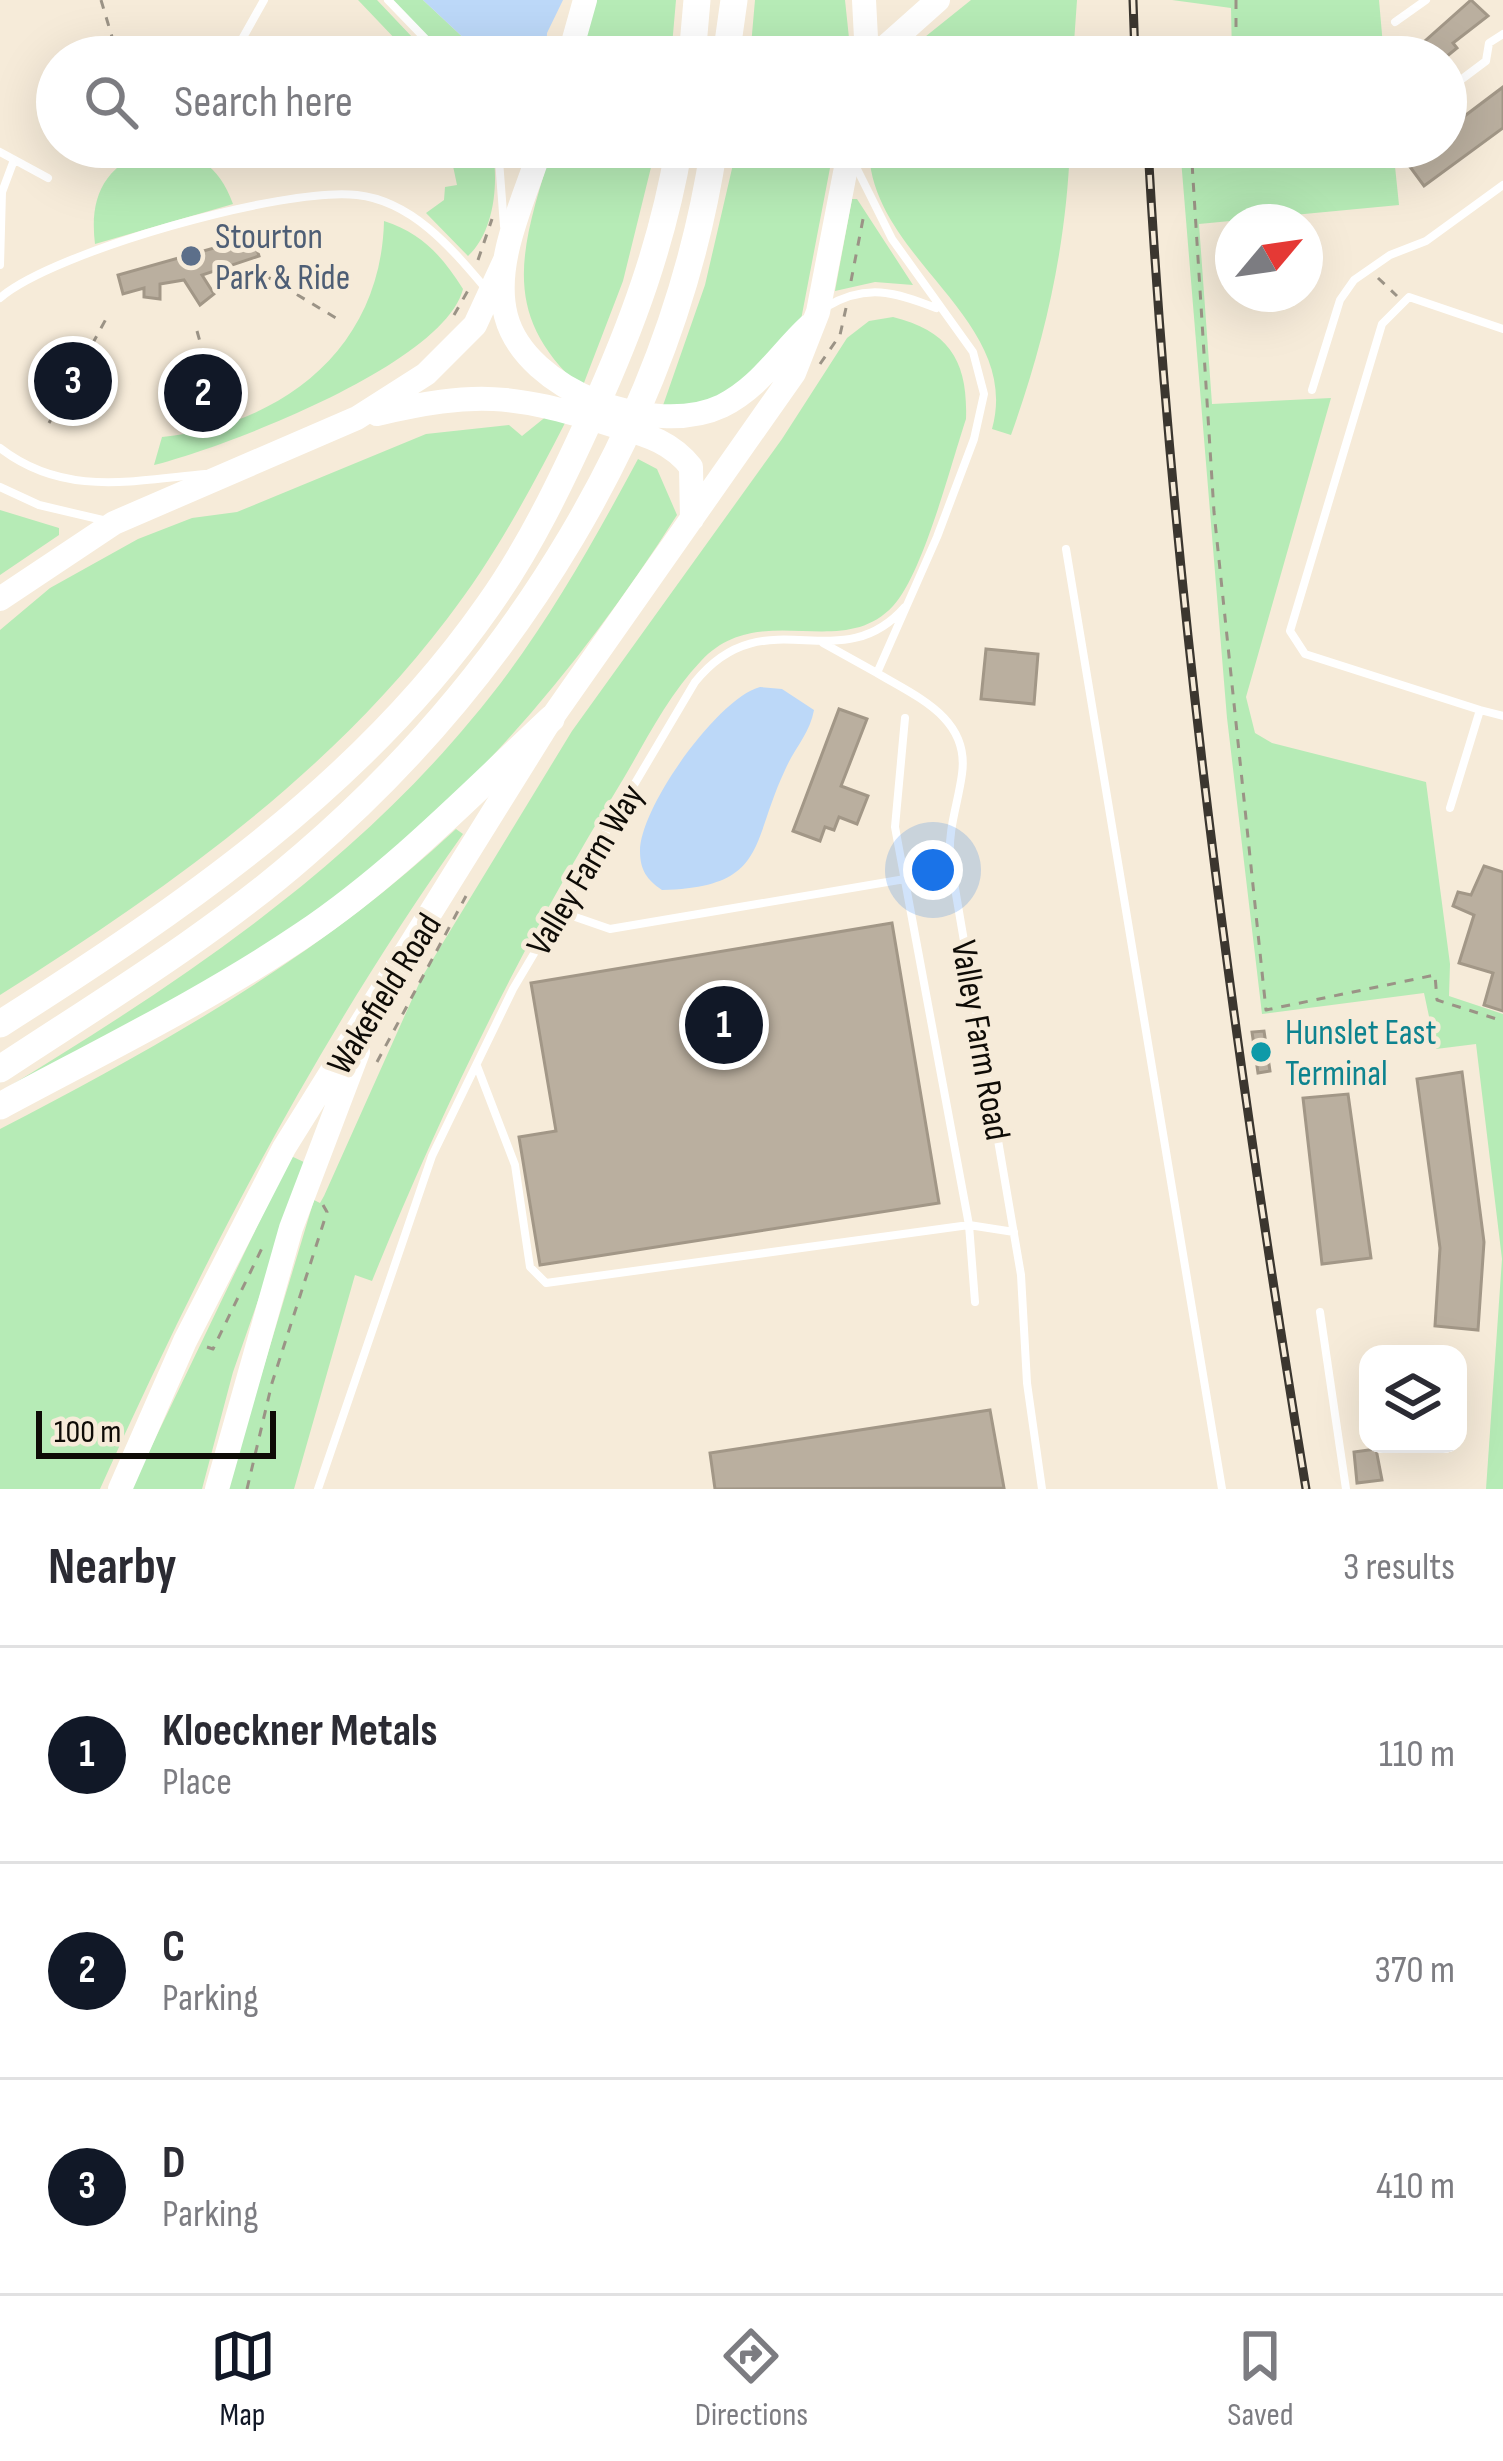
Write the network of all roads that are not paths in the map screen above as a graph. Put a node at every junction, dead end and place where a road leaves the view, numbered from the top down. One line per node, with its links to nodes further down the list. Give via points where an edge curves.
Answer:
1 (264, 0): 11 (lane)
2 (388, 0): 12 (lane)
3 (585, 0): 13 (main road)
4 (697, 0): 14 (highway)
5 (734, 0): 15 (highway)
6 (864, 0): 16 (main road)
7 (938, 0): 17 (main road)
8 (1426, 0): 9 (lane)
9 (1396, 22)
10 (1503, 34): 18 (lane)
11 (244, 36)
12 (423, 36)
13 (575, 36)
14 (694, 36)
15 (729, 36)
16 (868, 36)
17 (895, 36)
18 (1467, 76)
19 (0, 152): 20 (lane)
20 (14, 160): 27 (lane); 30 (lane, via 2,192)
21 (500, 168): 29 (lane)
22 (534, 168): 29 (main road)
23 (675, 168): 56 (highway, via 656,260 618,357 573,457 488,607 339,774 240,862)
24 (709, 168): 58 (highway, via 688,271 653,368 608,470 506,638 370,793 261,890)
25 (845, 168): 34 (main road, Wakefield Road)
26 (857, 168): 33 (lane)
27 (49, 178)
28 (1503, 185): 36 (lane, via 1426,242 1367,269 1340,300)
29 (506, 256): 32 (main road)
30 (0, 265)
31 (0, 298): 32 (lane, via 50,265 305,195 360,195 409,213)
32 (498, 305): 34 (main road, via 522,348 560,381 629,411 673,418 744,392); 37 (main road, via 445,358)
33 (938, 309): 34 (lane, via 895,292 849,293); 44 (lane, via 973,352 984,394)
34 (817, 316): 42 (main road, Wakefield Road, via 794,373)
35 (1503, 329): 48 (lane, via 1408,297 1382,324 1290,631 1305,654)
36 (1312, 390)
37 (357, 418): 39 (main road); 42 (main road, via 442,399 508,396 663,441 691,467)
38 (0, 448): 39 (lane, via 36,472 76,483)
39 (223, 472): 41 (main road)
40 (3, 491): 41 (lane)
41 (114, 523): 45 (main road)
42 (692, 523): 50 (main road, Wakefield Road)
43 (1066, 549): 68 (lane)
44 (916, 591): 46 (lane, Valley Farm Way, via 886,627); 47 (lane)
45 (0, 599)
46 (822, 643): 47 (lane, Valley Farm Road); 54 (lane, Valley Farm Way, via 758,639 708,666)
47 (877, 674): 61 (lane, Valley Farm Road, via 944,715 962,753 950,859)
48 (1480, 710): 49 (lane); 52 (lane)
49 (1503, 716)
50 (551, 718): 55 (main road, Wakefield Road); 59 (highway, via 420,842 306,933)
51 (904, 718): 53 (lane, via 896,826)
52 (1450, 808)
53 (905, 879): 54 (lane, via 610,929); 60 (lane)
54 (558, 911): 57 (lane, Valley Farm Way)
55 (376, 1005): 64 (main road, Wakefield Road, via 284,1148 184,1341); 65 (main road, via 303,1198)
56 (0, 1024)
57 (476, 1064): 60 (lane, via 511,1150 530,1268 545,1282); 66 (lane, Valley Farm Way, via 432,1156)
58 (0, 1069)
59 (0, 1106)
60 (969, 1225): 61 (lane); 62 (lane)
61 (1014, 1232): 67 (lane, Valley Farm Road)
62 (975, 1302)
63 (1320, 1312): 69 (lane)
64 (120, 1489)
65 (218, 1489)
66 (318, 1489)
67 (1042, 1489)
68 (1222, 1489)
69 (1346, 1489)

